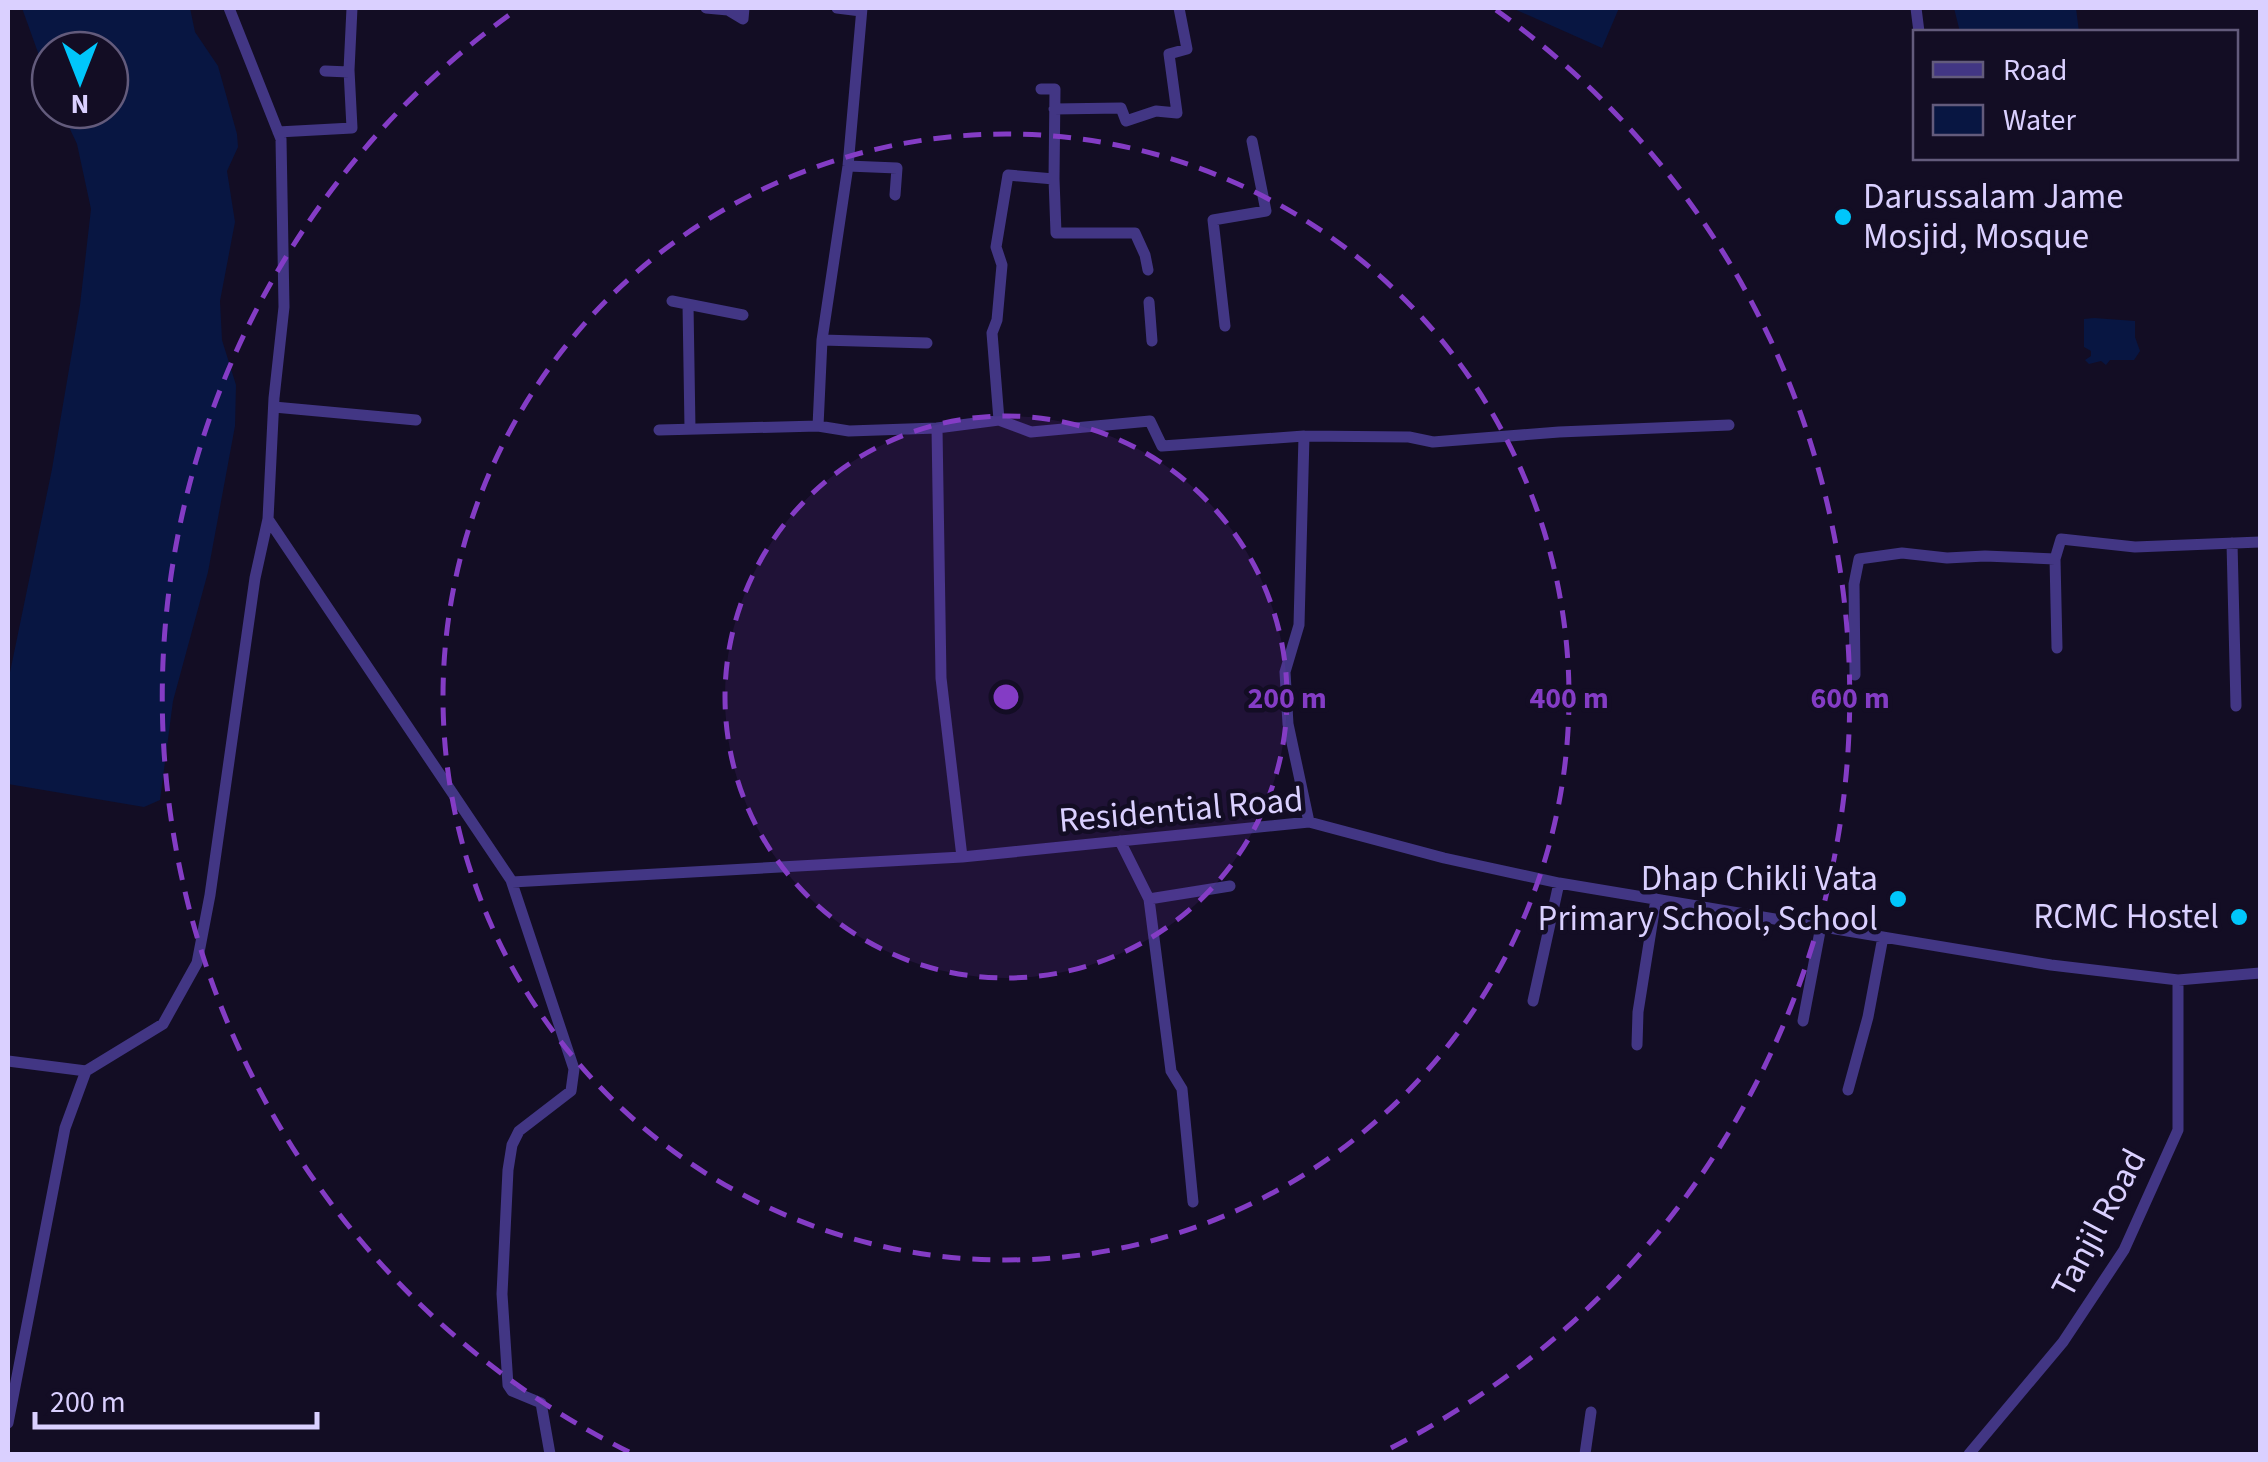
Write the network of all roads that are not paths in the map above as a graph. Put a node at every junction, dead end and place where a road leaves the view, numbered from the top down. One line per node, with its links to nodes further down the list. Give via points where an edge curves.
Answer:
1 (229, 8): 12 (street)
2 (352, 8): 9 (street)
3 (706, 8): 4 (street, via 743,19)
4 (744, 8)
5 (837, 8): 7 (street)
6 (1179, 8): 11 (street, via 1187,49 1169,54 1177,113 1126,120 1121,108)
7 (862, 9): 14 (street)
8 (325, 71): 9 (street)
9 (349, 72): 12 (street, via 352,128)
10 (1041, 88): 11 (street, via 1054,89)
11 (1054, 109): 15 (street)
12 (278, 132): 26 (street, via 284,306)
13 (1252, 141): 22 (street, via 1266,211 1213,220)
14 (848, 166): 16 (street, via 898,168); 23 (street)
15 (1054, 179): 17 (street, via 1056,233 1134,232); 28 (street, via 1008,176 992,333)
16 (895, 195)
17 (1148, 270)
18 (672, 300): 20 (street)
19 (1149, 302): 24 (street)
20 (688, 304): 21 (street); 32 (street)
21 (744, 315)
22 (1225, 326)
23 (822, 340): 25 (street); 30 (street)
24 (1152, 341)
25 (928, 344)
26 (274, 407): 27 (street); 35 (street)
27 (416, 420)
28 (999, 420): 31 (street); 34 (street, via 1031,432 1150,421 1162,446)
29 (1729, 425): 34 (street, via 1434,442)
30 (818, 426): 31 (street); 32 (street)
31 (938, 428): 44 (street, via 941,678)
32 (690, 429): 33 (street)
33 (659, 430)
34 (1304, 436): 42 (street, via 1299,625 1285,672 1288,724)
35 (268, 519): 45 (street); 58 (street, via 197,962 164,1024)
36 (2260, 542): 37 (street)
37 (2232, 543): 38 (street, via 2135,546 2060,539); 41 (street)
38 (2055, 560): 39 (street); 40 (street, via 1902,553 1859,559)
39 (2058, 648)
40 (1855, 675)
41 (2236, 706)
42 (1309, 822): 43 (street, Residential Road); 46 (street, Residential Road)
43 (1120, 841): 44 (street, Residential Road); 49 (street)
44 (962, 857): 45 (street, Residential Road)
45 (512, 882): 63 (street, via 574,1069 571,1091 519,1131 508,1170 502,1294 508,1385 541,1403)
46 (1559, 883): 48 (street, Residential Road); 54 (street)
47 (1230, 886): 49 (street)
48 (1656, 899): 50 (street, Residential Road); 56 (street)
49 (1150, 900): 60 (street, via 1171,1071 1182,1089)
50 (1822, 926): 51 (street, Residential Road); 55 (street)
51 (1883, 936): 53 (street, Residential Road); 59 (street)
52 (2260, 973): 53 (street, Residential Road)
53 (2178, 980): 65 (street, Tanjil Road, via 2178,1130 2114,1266 2064,1342)
54 (1533, 1001)
55 (1803, 1021)
56 (1637, 1045)
57 (8, 1061): 58 (street)
58 (86, 1071): 62 (street, via 61,1146)
59 (1848, 1090)
60 (1193, 1202)
61 (1591, 1412): 64 (street)
62 (8, 1423)
63 (550, 1454)
64 (1585, 1454)
65 (1969, 1454)

